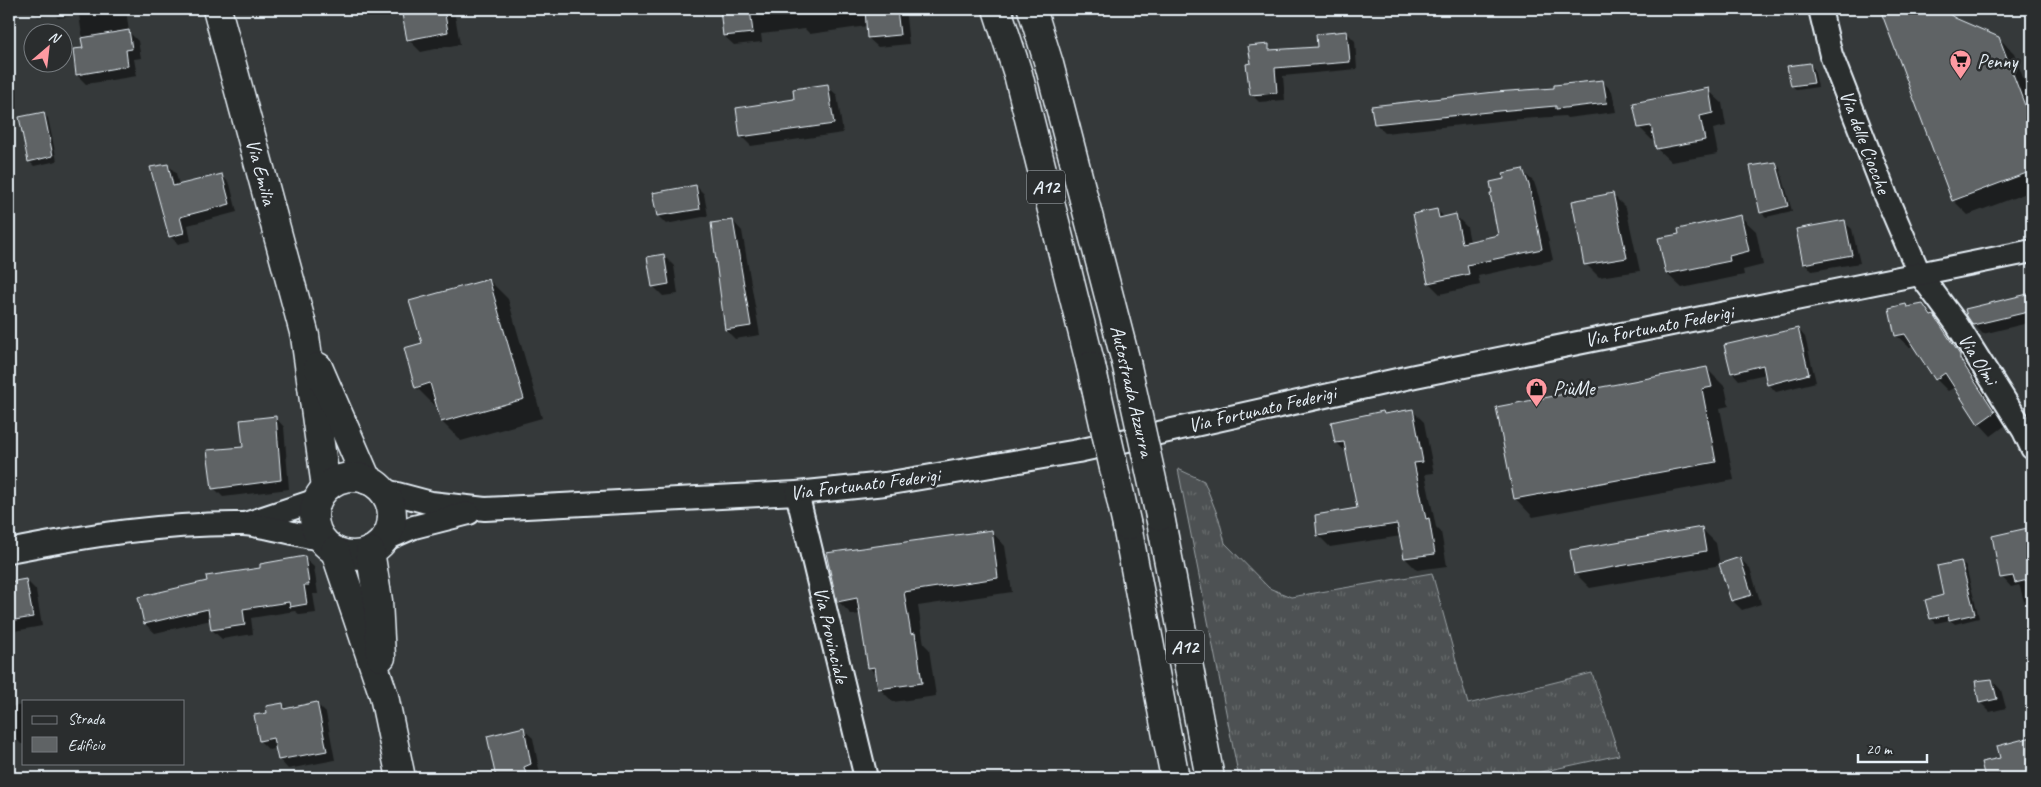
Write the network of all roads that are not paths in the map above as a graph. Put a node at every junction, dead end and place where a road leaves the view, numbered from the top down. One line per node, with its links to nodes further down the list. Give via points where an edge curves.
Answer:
1 (217, 9): 7 (main road, Via Emilia)
2 (997, 9): 20 (main road, Autostrada Azzurra / A12, bridge, via 1018,74 1128,526)
3 (1032, 9): 21 (main road, Autostrada Azzurra / A12, bridge, via 1126,362 1160,516)
4 (1820, 9): 6 (street, Via delle Ciocche, via 1831,54 1886,196)
5 (2032, 251): 6 (street, Via Fortunato Federigi)
6 (1920, 273): 8 (street, Via Olmi, via 1956,323); 11 (street, Via Fortunato Federigi, via 1415,376 1078,452 885,484)
7 (304, 336): 9 (main road, Via Emilia); 10 (main road, Via Emilia)
8 (2032, 448)
9 (375, 485): 10 (main road, via 350,477 333,482); 12 (street, Via Fortunato Federigi, via 431,503); 15 (main road, Via Emilia, via 390,506 392,515 391,523)
10 (321, 493): 13 (street); 14 (main road, Via Emilia, via 314,508 314,524)
11 (797, 493): 12 (street, Via Fortunato Federigi); 19 (street, Via Provinciale)
12 (485, 509): 15 (street, Via Fortunato Federigi, via 414,527)
13 (244, 524): 14 (street); 16 (street, via 134,531)
14 (328, 545): 15 (main road, via 352,555); 17 (main road, Via Emilia)
15 (377, 545): 17 (main road)
16 (9, 551)
17 (384, 696): 18 (main road)
18 (401, 778)
19 (866, 778)
20 (1175, 778)
21 (1210, 778)

